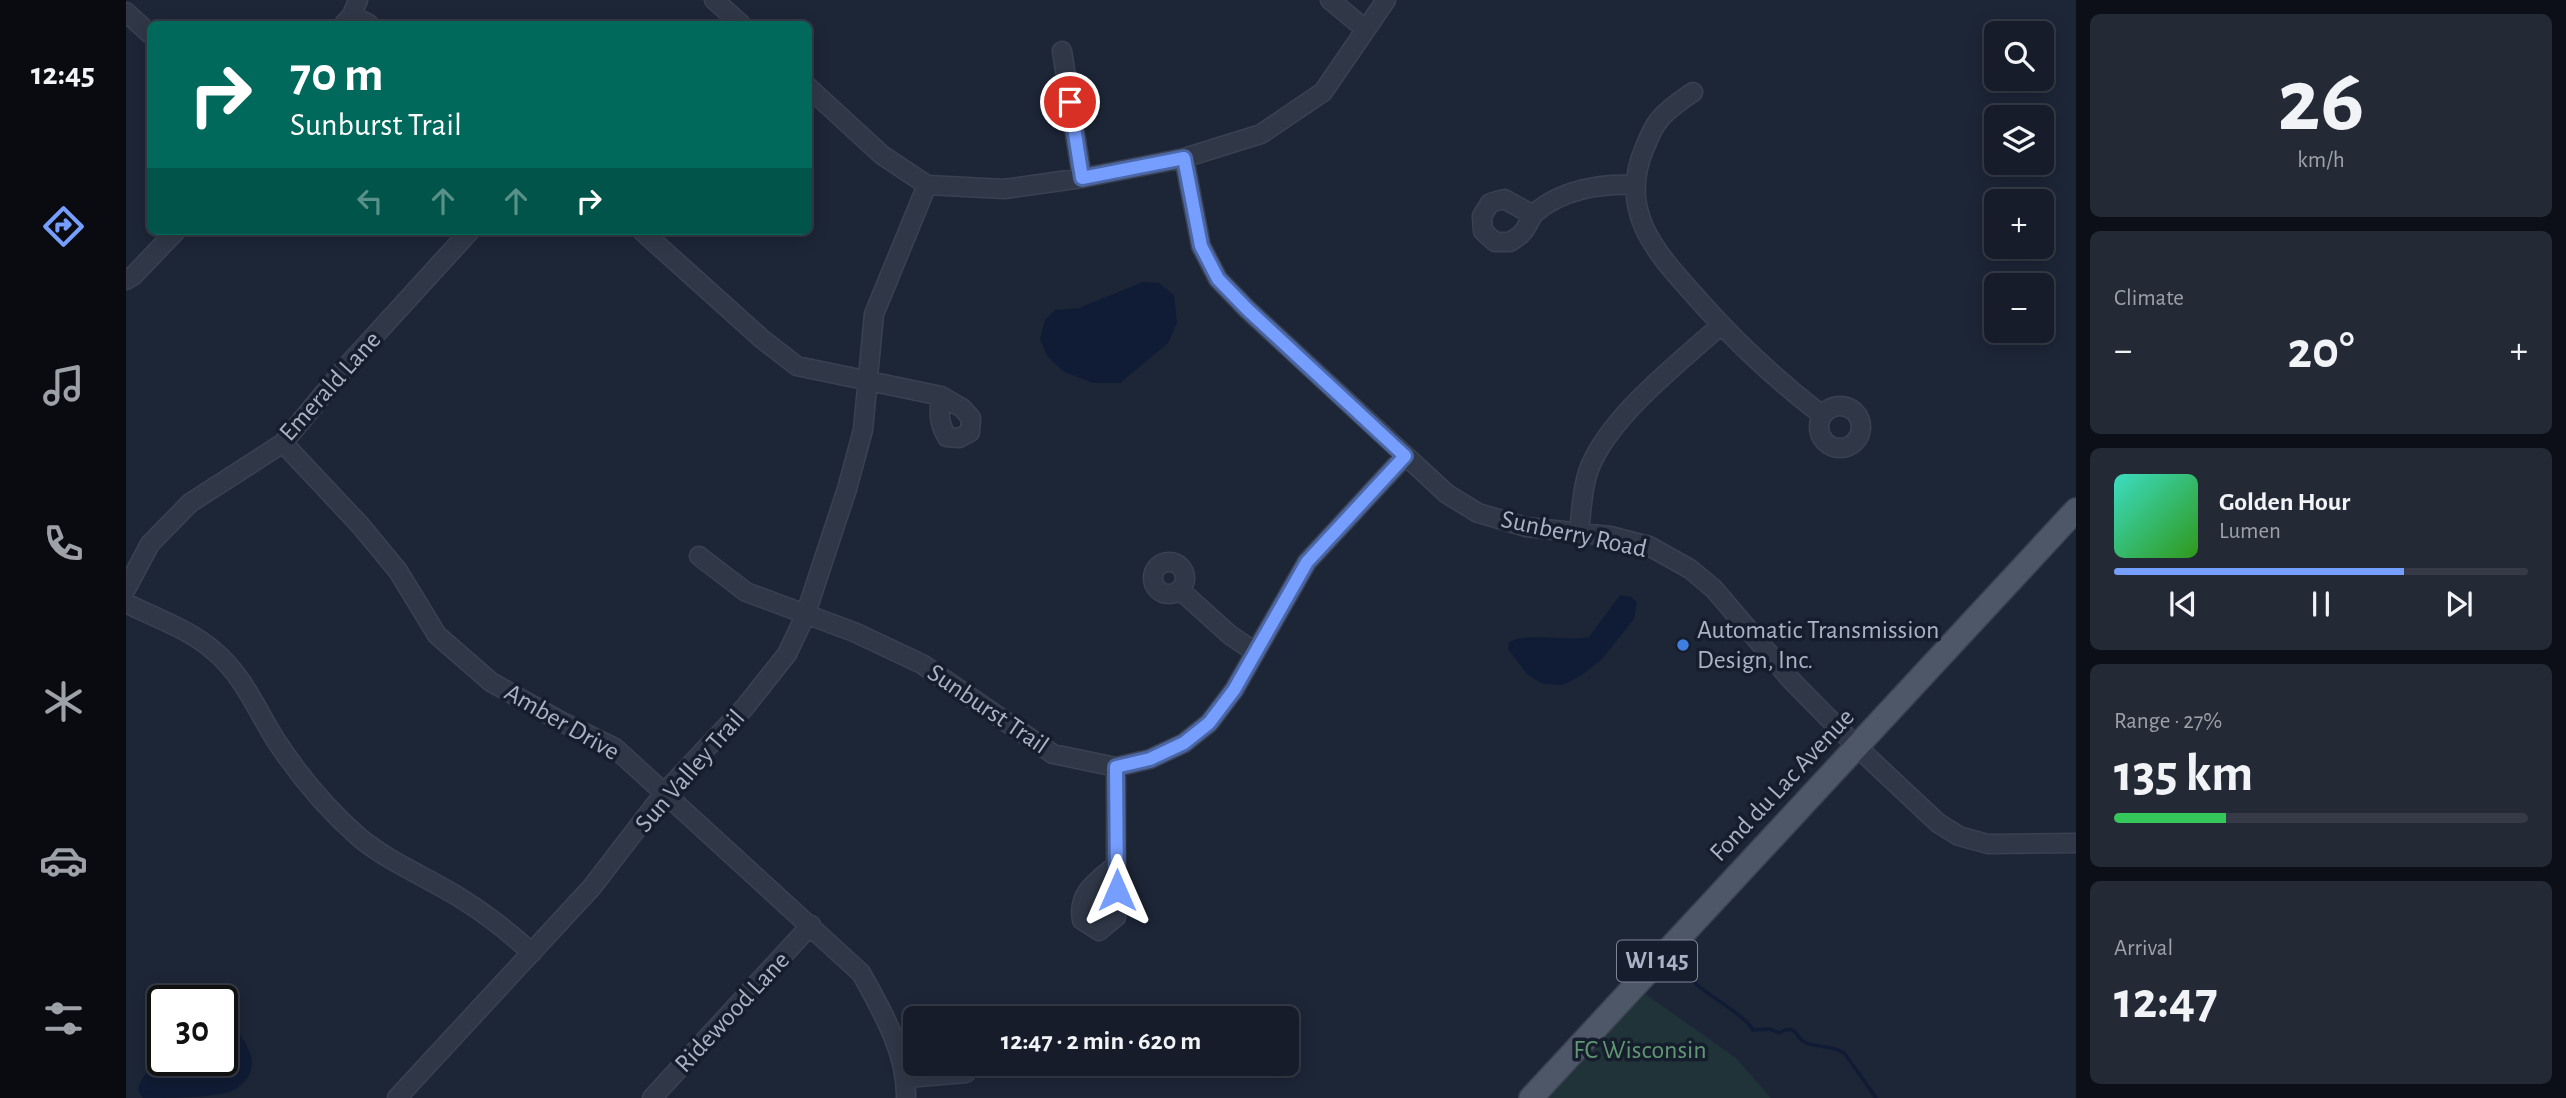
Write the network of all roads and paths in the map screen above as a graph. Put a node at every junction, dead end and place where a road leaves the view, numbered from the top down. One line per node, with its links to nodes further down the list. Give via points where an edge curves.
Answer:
1 (714, 0): 5 (street)
2 (1330, 0): 6 (street)
3 (1386, 0): 6 (street)
4 (126, 12): 7 (street)
5 (738, 21)
6 (1365, 29): 11 (street, via 1323,92 1261,134)
7 (147, 31)
8 (1062, 51): 12 (street)
9 (812, 91): 13 (street, via 882,155)
10 (1693, 92): 14 (street, via 1658,119 1639,160)
11 (1184, 158): 12 (street); 25 (street, Sunberry Road, via 1201,246 1218,279)
12 (1082, 178): 13 (street, via 1004,190)
13 (927, 185): 21 (street, Sun Valley Trail, via 874,314)
14 (1635, 185): 15 (street, via 1582,190); 20 (street, via 1646,235)
15 (1533, 215)
16 (172, 235): 19 (street)
17 (466, 235): 24 (street, Emerald Lane)
18 (646, 235): 21 (street, via 797,366)
19 (126, 280)
20 (1721, 325): 23 (street); 27 (street, via 1617,424 1593,459)
21 (867, 380): 22 (street); 32 (street, Sun Valley Trail, via 863,430 854,465)
22 (942, 396)
23 (1822, 415)
24 (283, 443): 29 (street, Emerald Lane, via 190,503 150,544); 36 (street, Amber Drive, via 398,571 437,635 491,682 615,748)
25 (1405, 456): 27 (street, Sunberry Road, via 1447,494 1478,513 1526,527); 33 (street, Sunburst Trail, via 1307,562)
26 (2076, 510): 34 (main road, Fond du Lac Avenue / WI 145)
27 (1579, 532): 34 (street, Sunberry Road, via 1649,546 1690,569 1714,589 1792,681)
28 (699, 556): 32 (street, Sunburst Trail, via 746,592)
29 (126, 589)
30 (1180, 590): 33 (street)
31 (126, 603): 40 (street, via 196,636 216,652 256,703 302,777 361,838 503,926)
32 (806, 616): 35 (street, Sunburst Trail, via 854,632 922,664 1053,754); 36 (street, Sun Valley Trail, via 787,654 745,707)
33 (1255, 652): 35 (street, Sunburst Trail, via 1209,723 1184,743 1150,759)
34 (1857, 746): 37 (street, Sunberry Road, via 1938,823 1959,836 1988,845); 46 (main road, Fond du Lac Avenue / WI 145)
35 (1116, 767): 38 (street)
36 (665, 793): 39 (street, Amber Drive); 40 (street, Sun Valley Trail, via 592,887)
37 (2076, 843)
38 (1116, 865)
39 (811, 925): 42 (street, Amber Drive, via 861,973 887,1020); 44 (street, Ridewood Lane)
40 (531, 953): 43 (street, Sun Valley Trail)
41 (930, 1076): 42 (street)
42 (906, 1078): 45 (street, Amber Drive)
43 (397, 1098)
44 (652, 1098)
45 (906, 1098)
46 (1531, 1098)

